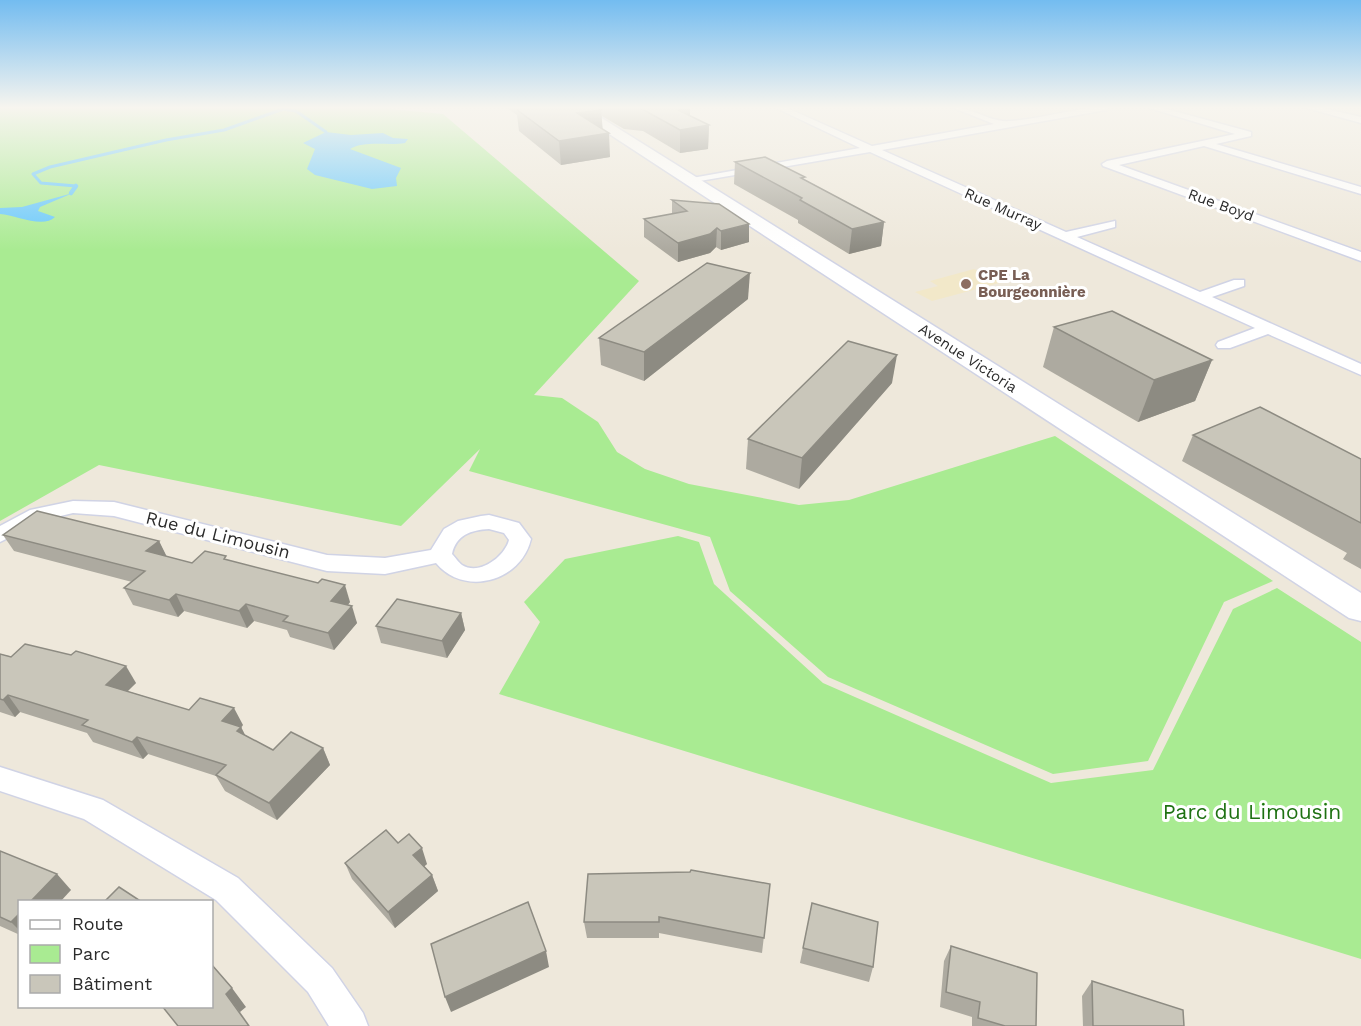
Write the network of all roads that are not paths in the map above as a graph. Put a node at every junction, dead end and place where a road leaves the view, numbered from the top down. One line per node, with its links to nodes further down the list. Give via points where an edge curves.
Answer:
1 (651, 155): 6 (street, Avenue Victoria)
2 (838, 155): 6 (street)
3 (884, 155): 9 (street, Rue Murray)
4 (1150, 155): 10 (street, Rue Boyd, via 1107,164)
5 (1244, 155): 7 (street)
6 (692, 181): 18 (street, Avenue Victoria)
7 (1361, 191)
8 (1111, 225): 9 (street, Rue Murray)
9 (1065, 236): 12 (street, Rue Murray)
10 (1361, 257)
11 (1239, 283): 12 (street)
12 (1199, 297): 13 (street, Rue Murray)
13 (1268, 328): 14 (street); 15 (street, Rue Murray)
14 (1224, 345)
15 (1361, 370)
16 (0, 535): 17 (street, Rue du Limousin, via 37,515 73,507 114,509 327,563 385,566)
17 (441, 555)
18 (1361, 609)
19 (0, 779): 20 (street, via 93,809 227,889 320,980)
20 (350, 1026)

